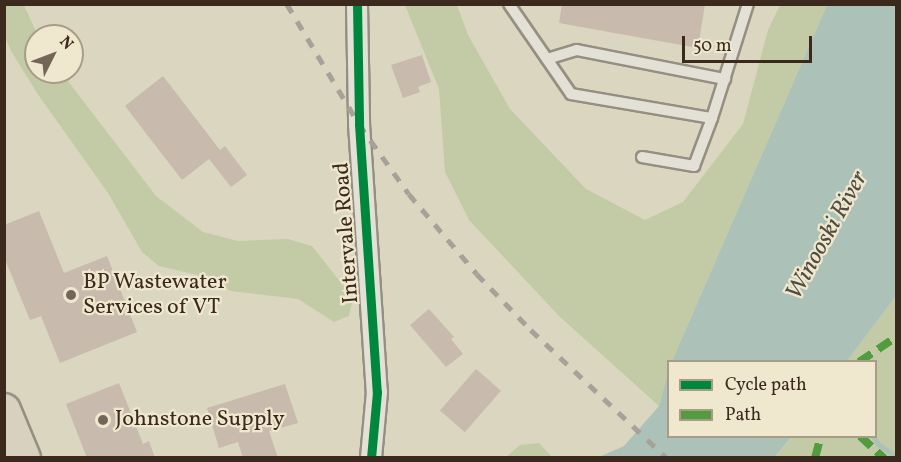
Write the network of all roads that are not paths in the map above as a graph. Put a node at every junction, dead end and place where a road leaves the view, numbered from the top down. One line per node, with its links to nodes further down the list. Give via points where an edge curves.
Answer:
1 (357, 4): 10 (street, Intervale Road, via 359,124 377,392)
2 (509, 4): 4 (lane)
3 (748, 4): 5 (lane)
4 (547, 59): 5 (lane, via 577,50); 6 (lane, via 571,94)
5 (726, 79): 6 (lane)
6 (712, 118): 7 (lane, via 694,166)
7 (642, 157)
8 (4, 410): 9 (main road)
9 (24, 458)
10 (371, 458)

